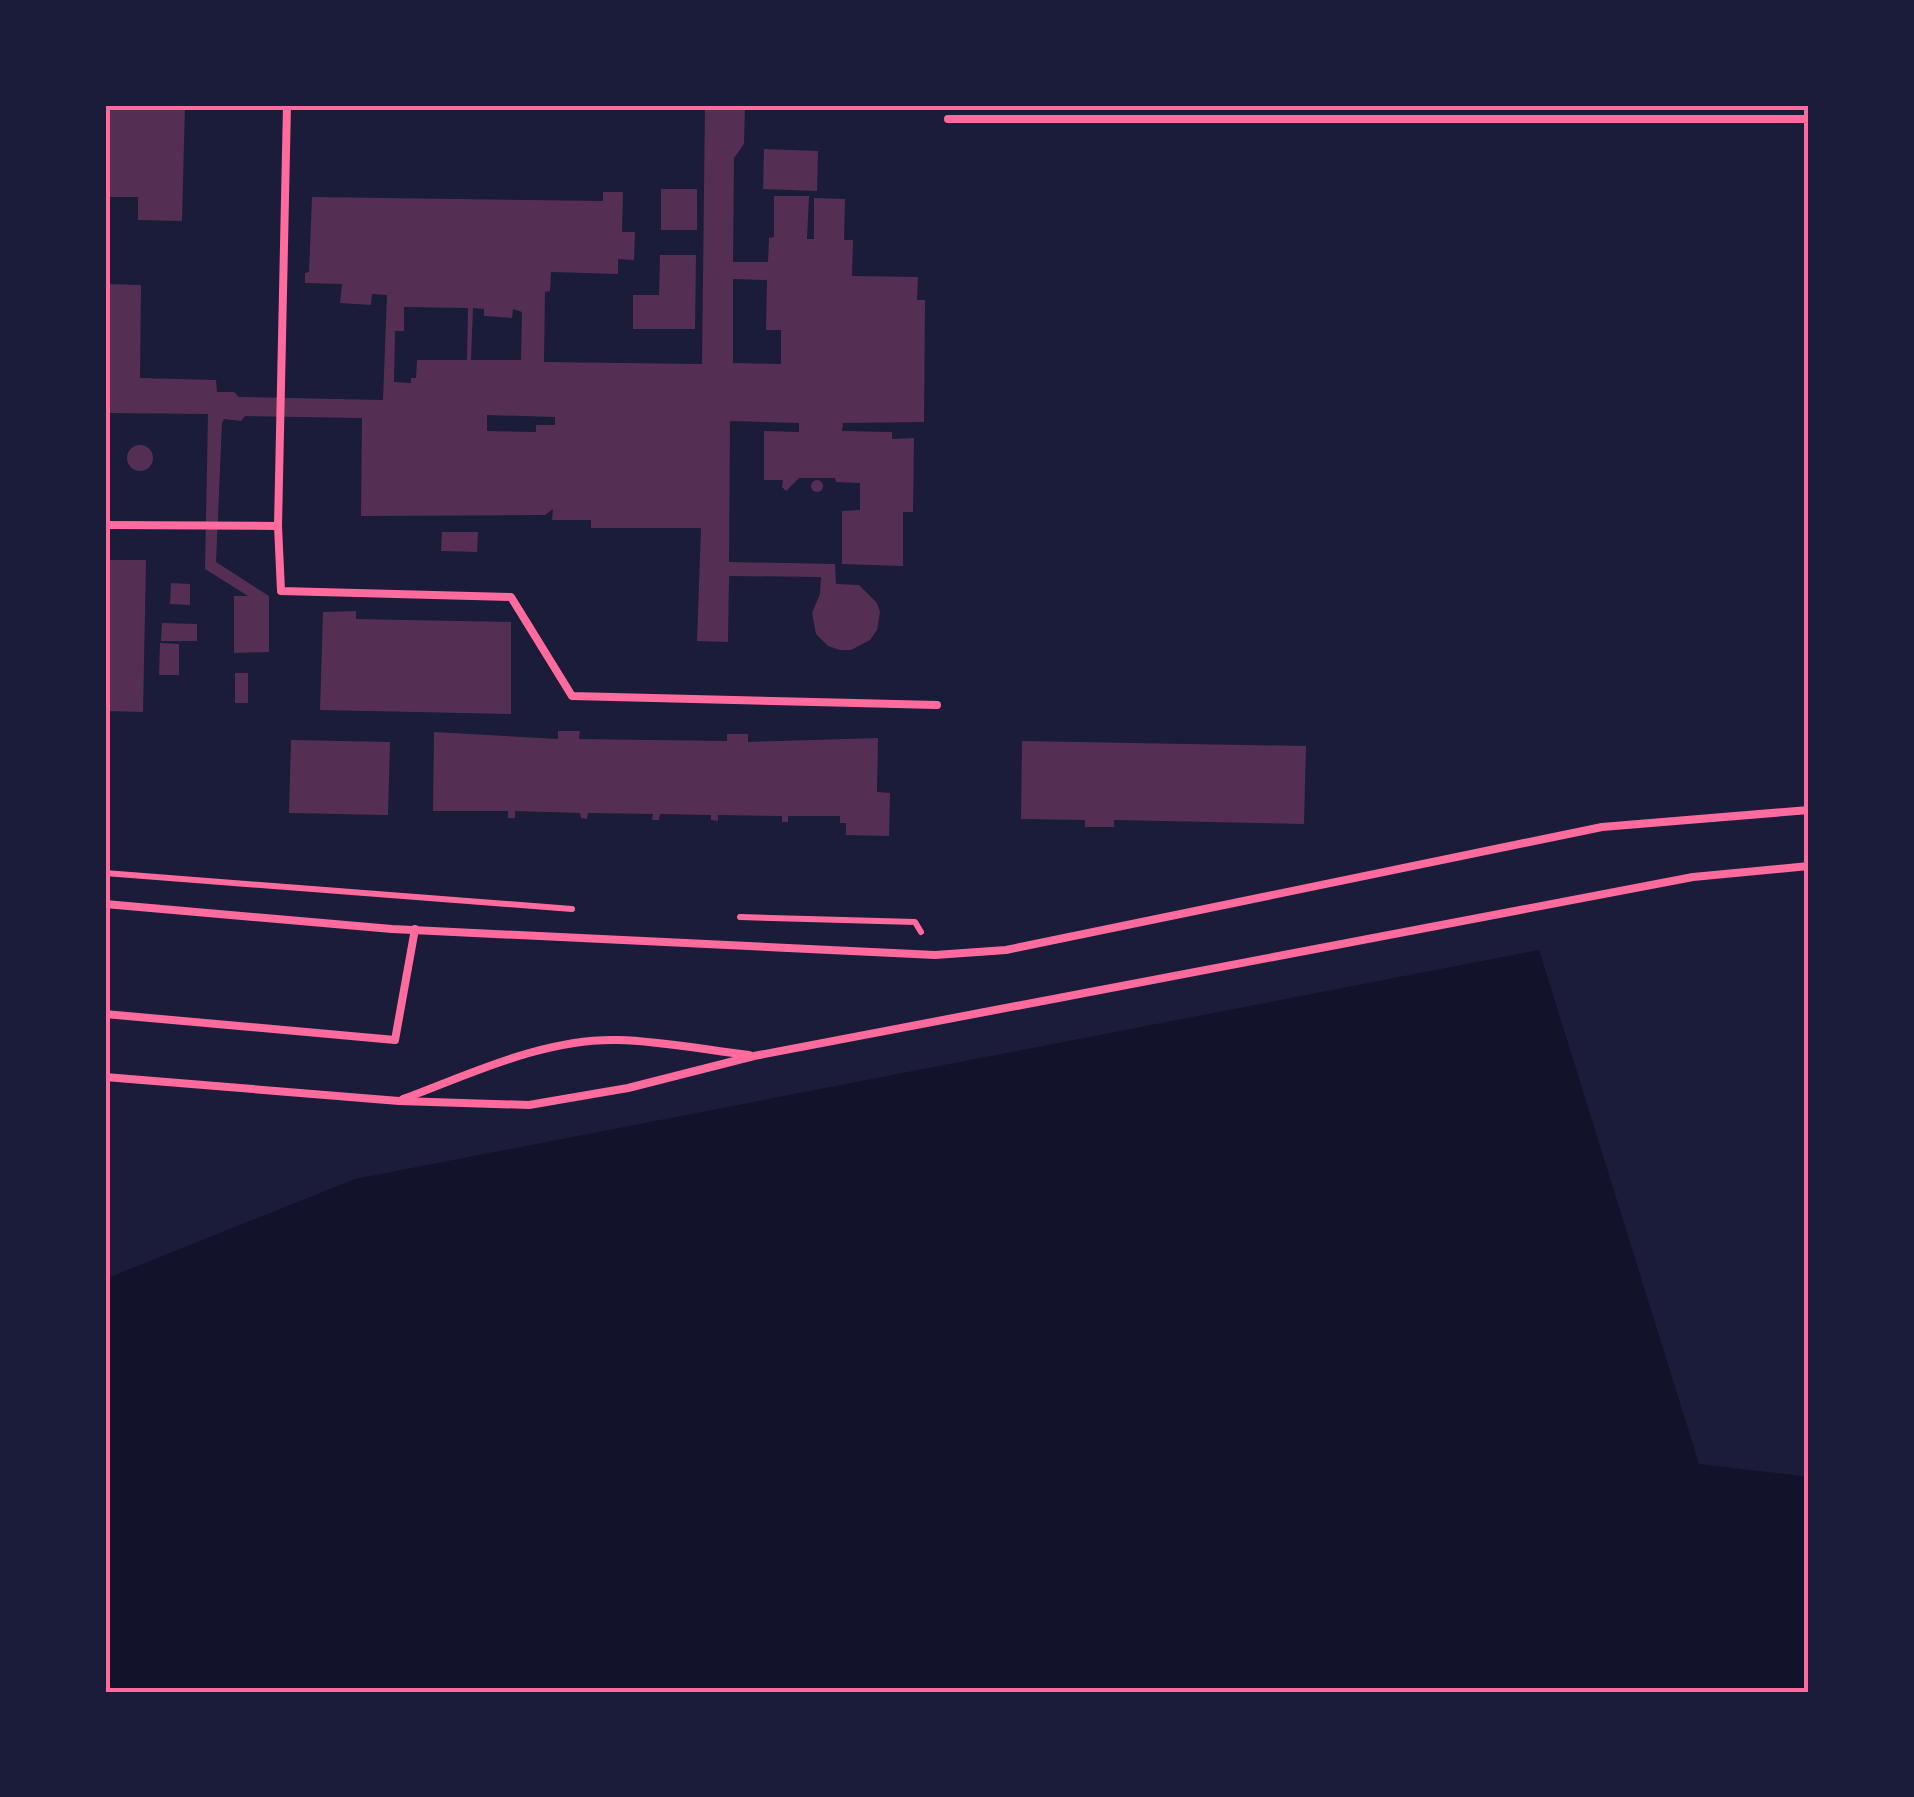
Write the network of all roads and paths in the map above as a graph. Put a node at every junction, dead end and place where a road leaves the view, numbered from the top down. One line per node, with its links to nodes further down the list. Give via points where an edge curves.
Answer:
1 (287, 105): 7 (lane)
2 (1068, 105): 5 (lane)
3 (1809, 119): 5 (lane)
4 (948, 120): 5 (lane)
5 (1068, 120)
6 (105, 526): 7 (lane)
7 (278, 526): 8 (lane, via 282,591 511,597 572,696)
8 (937, 704)
9 (1809, 810): 16 (lane, via 1602,827 1006,950)
10 (1809, 866): 18 (lane, via 1693,877)
11 (105, 873): 13 (path)
12 (105, 904): 15 (lane)
13 (578, 910)
14 (737, 917): 16 (path, via 915,922)
15 (415, 930): 16 (lane); 17 (lane, via 395,1040)
16 (935, 955)
17 (105, 1014)
18 (754, 1056): 20 (lane, via 529,1105); 20 (lane, via 600,1042 518,1056)
19 (105, 1078): 20 (lane)
20 (399, 1101)

